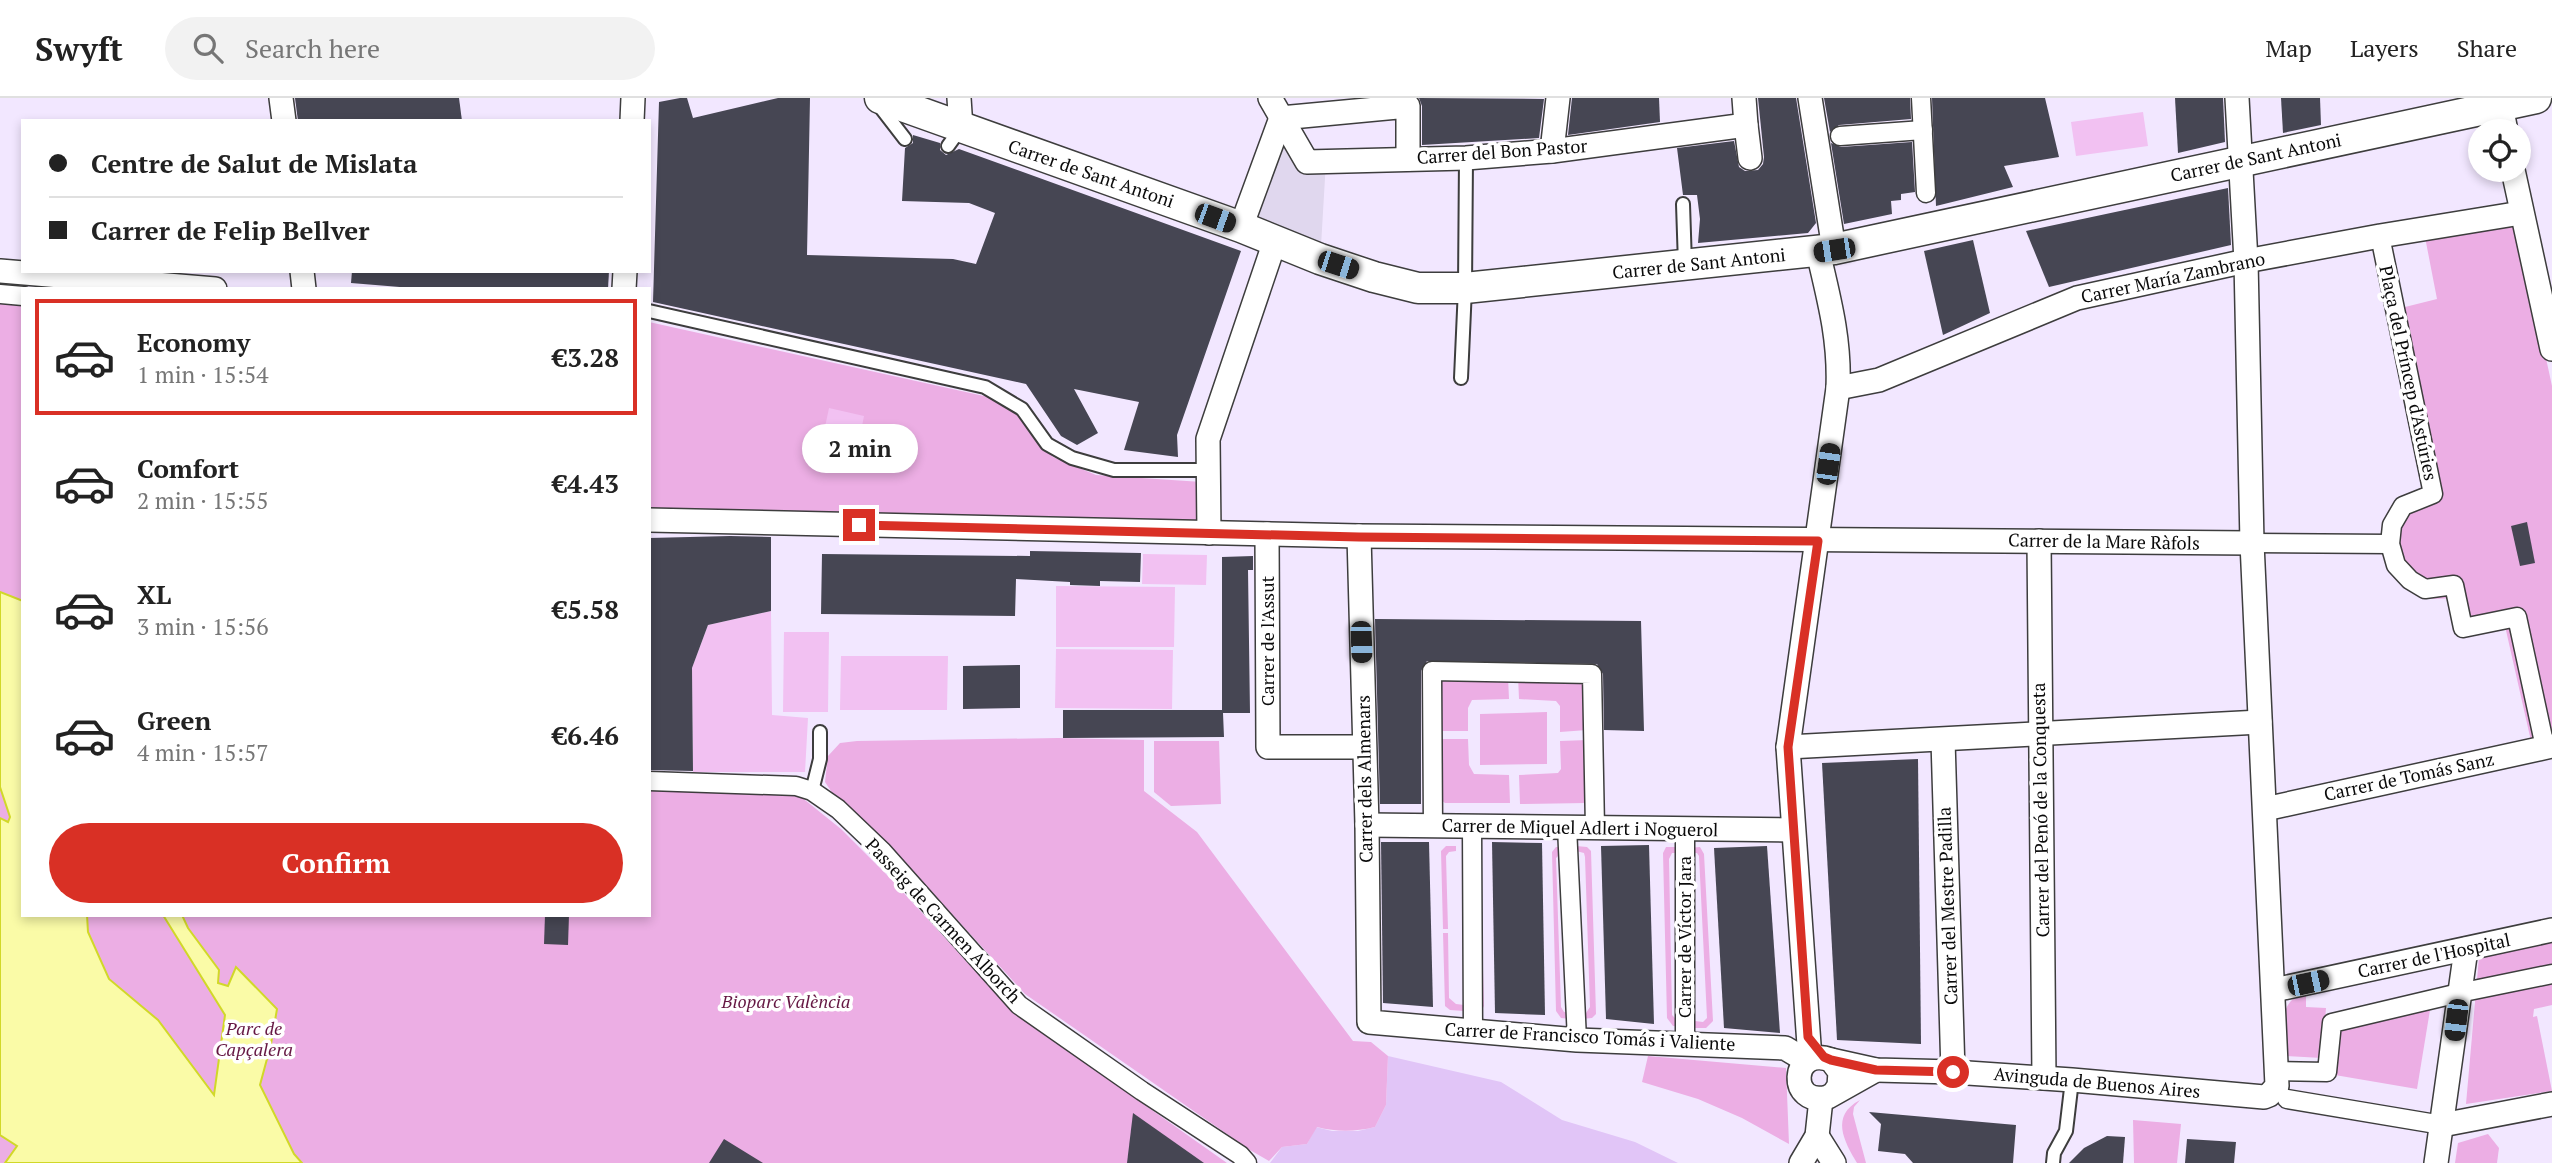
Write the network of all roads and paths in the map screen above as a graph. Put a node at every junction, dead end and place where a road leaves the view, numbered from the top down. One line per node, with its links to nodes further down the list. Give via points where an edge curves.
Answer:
1 (281, 98): 14 (street)
2 (633, 98): 15 (street)
3 (874, 98): 22 (lane)
4 (880, 98): 21 (street, Carrer de Sant Antoni)
5 (959, 98): 21 (street)
6 (1558, 98): 23 (street)
7 (1744, 98): 17 (street)
8 (1810, 98): 35 (street)
9 (1921, 98): 19 (street)
10 (2237, 98): 27 (street)
11 (2536, 98): 16 (street, Carrer de Sant Antoni)
12 (1378, 103): 13 (street); 26 (street, via 1408,106)
13 (1276, 108): 26 (street, Carrer del Bon Pastor, via 1307,162); 32 (street)
14 (284, 119)
15 (632, 119)
16 (2504, 119)
17 (1746, 125): 23 (street, Carrer del Bon Pastor); 25 (street)
18 (2468, 125): 27 (street, Carrer de Sant Antoni)
19 (1923, 130): 20 (street); 29 (street)
20 (1839, 136)
21 (954, 137): 32 (street, Carrer de Sant Antoni)
22 (905, 139)
23 (1552, 151): 24 (street, Carrer del Bon Pastor)
24 (1466, 158): 26 (street, Carrer del Bon Pastor); 43 (lane)
25 (1750, 158)
26 (1408, 159)
27 (2241, 161): 35 (street, Carrer de Sant Antoni); 36 (street)
28 (2515, 182): 31 (street)
29 (1926, 193)
30 (1683, 205): 38 (lane)
31 (2521, 213): 33 (street, Carrer María Zambrano); 37 (street)
32 (1241, 227): 34 (street, Carrer de Sant Antoni)
33 (2380, 236): 36 (street, Carrer María Zambrano); 58 (street, Plaça del Príncep d'Astúries, via 2433,494 2403,506 2392,525)
34 (1275, 241): 43 (street, Carrer de Sant Antoni, via 1342,267 1418,288); 50 (street, via 1208,439)
35 (1826, 251): 38 (street, Carrer de Sant Antoni); 49 (street)
36 (2246, 261): 49 (street, Carrer María Zambrano, via 2077,298 1879,380); 57 (street)
37 (2543, 262): 47 (street)
38 (1685, 265): 43 (street, Carrer de Sant Antoni)
39 (0, 271): 40 (street)
40 (21, 273)
41 (24, 273): 42 (street)
42 (191, 287)
43 (1465, 288): 48 (lane)
44 (0, 293): 45 (street)
45 (21, 296)
46 (651, 311): 50 (lane, via 985,387 1022,409 1047,444 1072,458 1114,470)
47 (2552, 349)
48 (1461, 378)
49 (1839, 388): 55 (street)
50 (1208, 470): 52 (street)
51 (651, 520): 52 (street, Carrer de la Mare Ràfols)
52 (1209, 533): 53 (street, Carrer de la Mare Ràfols)
53 (1267, 534): 54 (street, Carrer de la Mare Ràfols); 63 (street, Carrer de l'Assut, via 1268,747)
54 (1359, 537): 55 (street, Carrer de la Mare Ràfols); 63 (street, Carrer dels Almenars)
55 (1818, 541): 56 (street, Carrer de la Mare Ràfols); 64 (street)
56 (2039, 541): 57 (street, Carrer de la Mare Ràfols); 61 (street, Carrer del Penó de la Conquesta)
57 (2252, 543): 58 (street, Carrer de la Mare Ràfols); 59 (street)
58 (2390, 544): 65 (street, via 2396,565 2410,580 2425,589 2454,585 2463,628 2517,617)
59 (2260, 722): 61 (street); 68 (street)
60 (820, 732): 67 (lane, via 820,759)
61 (2039, 734): 62 (street); 88 (street, Carrer del Penó de la Conquesta)
62 (1943, 740): 64 (street); 87 (street, Carrer del Mestre Padilla)
63 (1364, 747): 69 (street, Carrer dels Almenars)
64 (1788, 747): 75 (street)
65 (2549, 747): 68 (street, Carrer de Tomás Sanz)
66 (651, 781): 67 (street, Passeig de Carmen Alborch, via 796,786)
67 (812, 791): 95 (street, Passeig de Carmen Alborch, via 881,851 1019,1005)
68 (2265, 809): 79 (street)
69 (1367, 825): 70 (street, Carrer de Miquel Adlert i Noguerol); 81 (street, Carrer dels Almenars)
70 (1433, 826): 71 (street, Carrer de Miquel Adlert i Noguerol); 73 (street, via 1432,671 1592,674)
71 (1472, 826): 72 (street, Carrer de Miquel Adlert i Noguerol); 82 (street)
72 (1567, 827): 73 (street, Carrer de Miquel Adlert i Noguerol); 83 (street)
73 (1595, 828): 74 (street, Carrer de Miquel Adlert i Noguerol)
74 (1685, 829): 75 (street, Carrer de Miquel Adlert i Noguerol); 84 (street, Carrer de Víctor Jara)
75 (1793, 830): 85 (street)
76 (2552, 930): 77 (street, Carrer de l'Hospital)
77 (2466, 949): 79 (street, Carrer de l'Hospital); 80 (street)
78 (2552, 974): 80 (street)
79 (2274, 990): 90 (street)
80 (2459, 993): 90 (street, via 2332,1023 2327,1072); 93 (street)
81 (1369, 1022): 82 (street, Carrer de Francisco Tomás i Valiente)
82 (1473, 1032): 83 (street, Carrer de Francisco Tomás i Valiente)
83 (1577, 1040): 84 (street, Carrer de Francisco Tomás i Valiente)
84 (1685, 1045): 85 (street, Carrer de Francisco Tomás i Valiente, via 1784,1048)
85 (1816, 1055): 86 (street, Avinguda de Buenos Aires); 91 (street, via 1840,1072 1839,1086); 91 (street, via 1800,1070 1800,1084 1807,1095)
86 (1876, 1070): 87 (street, Avinguda de Buenos Aires); 91 (street, Avinguda de Buenos Aires)
87 (1953, 1072): 88 (street, Avinguda de Buenos Aires)
88 (2044, 1078): 89 (street, Avinguda de Buenos Aires)
89 (2072, 1080): 90 (street, Avinguda de Buenos Aires); 98 (lane, via 2066,1131)
90 (2275, 1090): 93 (street, Avinguda de Buenos Aires)
91 (1828, 1095): 94 (street)
92 (2552, 1104): 93 (street)
93 (2442, 1125): 99 (street)
94 (1817, 1136): 96 (street); 97 (street)
95 (1247, 1163)
96 (1801, 1163)
97 (1834, 1163)
98 (2053, 1163)
99 (2436, 1163)

